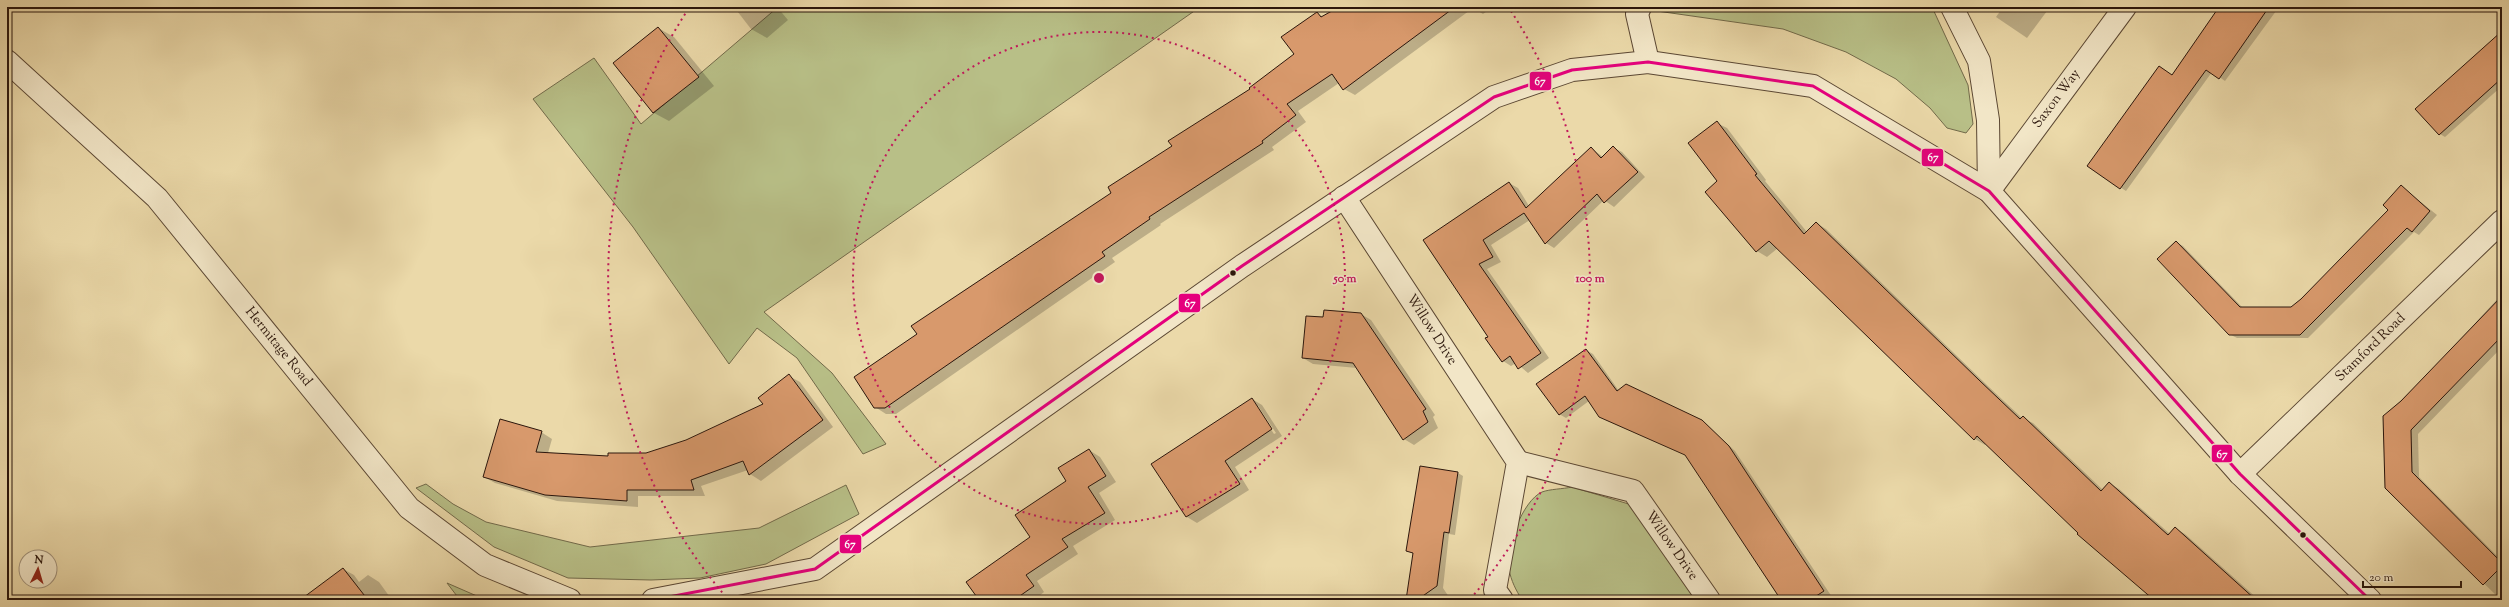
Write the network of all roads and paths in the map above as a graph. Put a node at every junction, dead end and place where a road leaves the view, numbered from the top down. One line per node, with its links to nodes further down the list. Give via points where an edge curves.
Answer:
1 (1640, 7): 5 (street, via 1637,14)
2 (1952, 7): 6 (street, via 1979,61 1988,120)
3 (2126, 7): 6 (street, Saxon Way)
4 (7, 61): 11 (street, Hermitage Road, via 157,198 409,508 485,565)
5 (1648, 62): 6 (street, via 1813,86); 7 (street, via 1572,70 1494,97)
6 (1989, 191): 10 (street)
7 (1344, 197): 9 (street, Willow Drive); 12 (street, via 1242,266 815,570)
8 (2502, 221): 10 (street, Stamford Road)
9 (1518, 462): 13 (street, via 1495,590); 14 (street, Willow Drive, via 1633,491)
10 (2240, 474): 15 (street)
11 (570, 600)
12 (653, 600)
13 (1502, 600)
14 (1708, 600)
15 (2370, 600)

